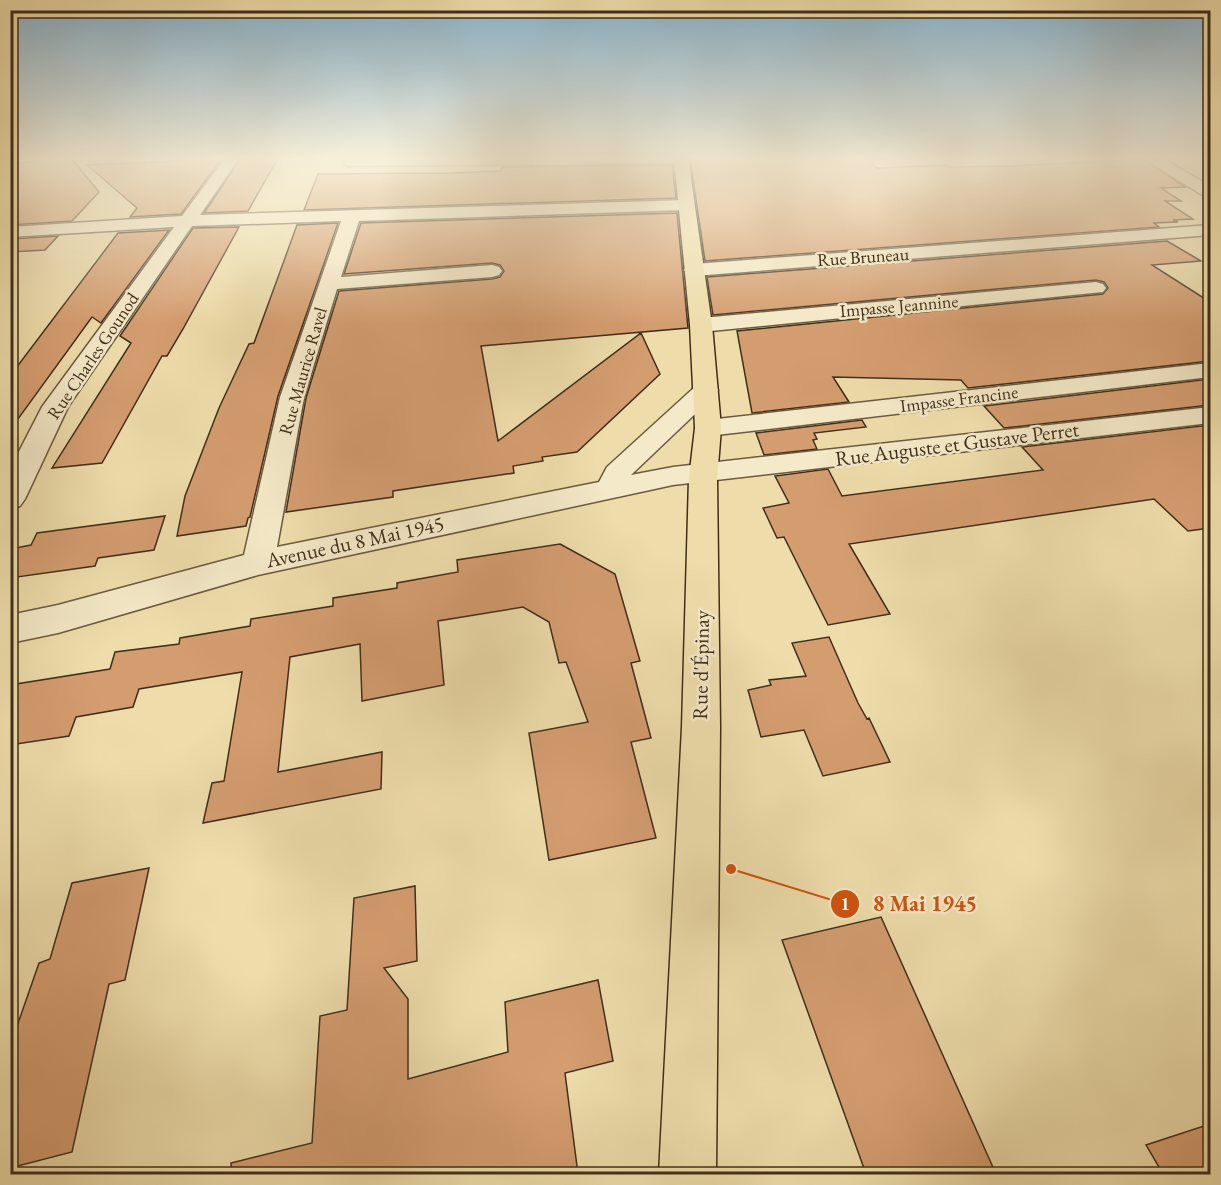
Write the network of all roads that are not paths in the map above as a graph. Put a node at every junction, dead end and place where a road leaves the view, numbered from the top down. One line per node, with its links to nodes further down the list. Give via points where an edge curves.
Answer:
1 (192, 213): 5 (street, Rue Charles Gounod)
2 (454, 213): 4 (street)
3 (687, 213): 8 (main road, Rue d'Épinay)
4 (351, 217): 5 (street); 10 (street, Rue Maurice Ravel)
5 (187, 221): 7 (street); 19 (street, Rue Charles Gounod, via 55,408)
6 (1210, 230): 8 (street, Rue Bruneau)
7 (15, 235)
8 (694, 270): 12 (main road, Rue d'Épinay)
9 (492, 271): 10 (street)
10 (329, 284): 20 (street, Rue Maurice Ravel, via 292,397)
11 (1096, 288): 12 (street, Impasse Jeannine)
12 (701, 325): 14 (main road, Rue d'Épinay)
13 (1210, 370): 16 (street, Impasse Francine)
14 (706, 390): 16 (main road, Rue d'Épinay); 18 (street, via 616,473)
15 (1210, 415): 17 (street, Rue Auguste et Gustave Perret)
16 (708, 428): 17 (main road, Rue d'Épinay)
17 (703, 473): 18 (street, Avenue du 8 Mai 1945); 22 (main road, Rue d'Épinay, via 701,727)
18 (610, 489): 20 (street, Avenue du 8 Mai 1945)
19 (10, 499)
20 (258, 563): 21 (street, Avenue du 8 Mai 1945, via 58,620)
21 (10, 629)
22 (688, 1174)

